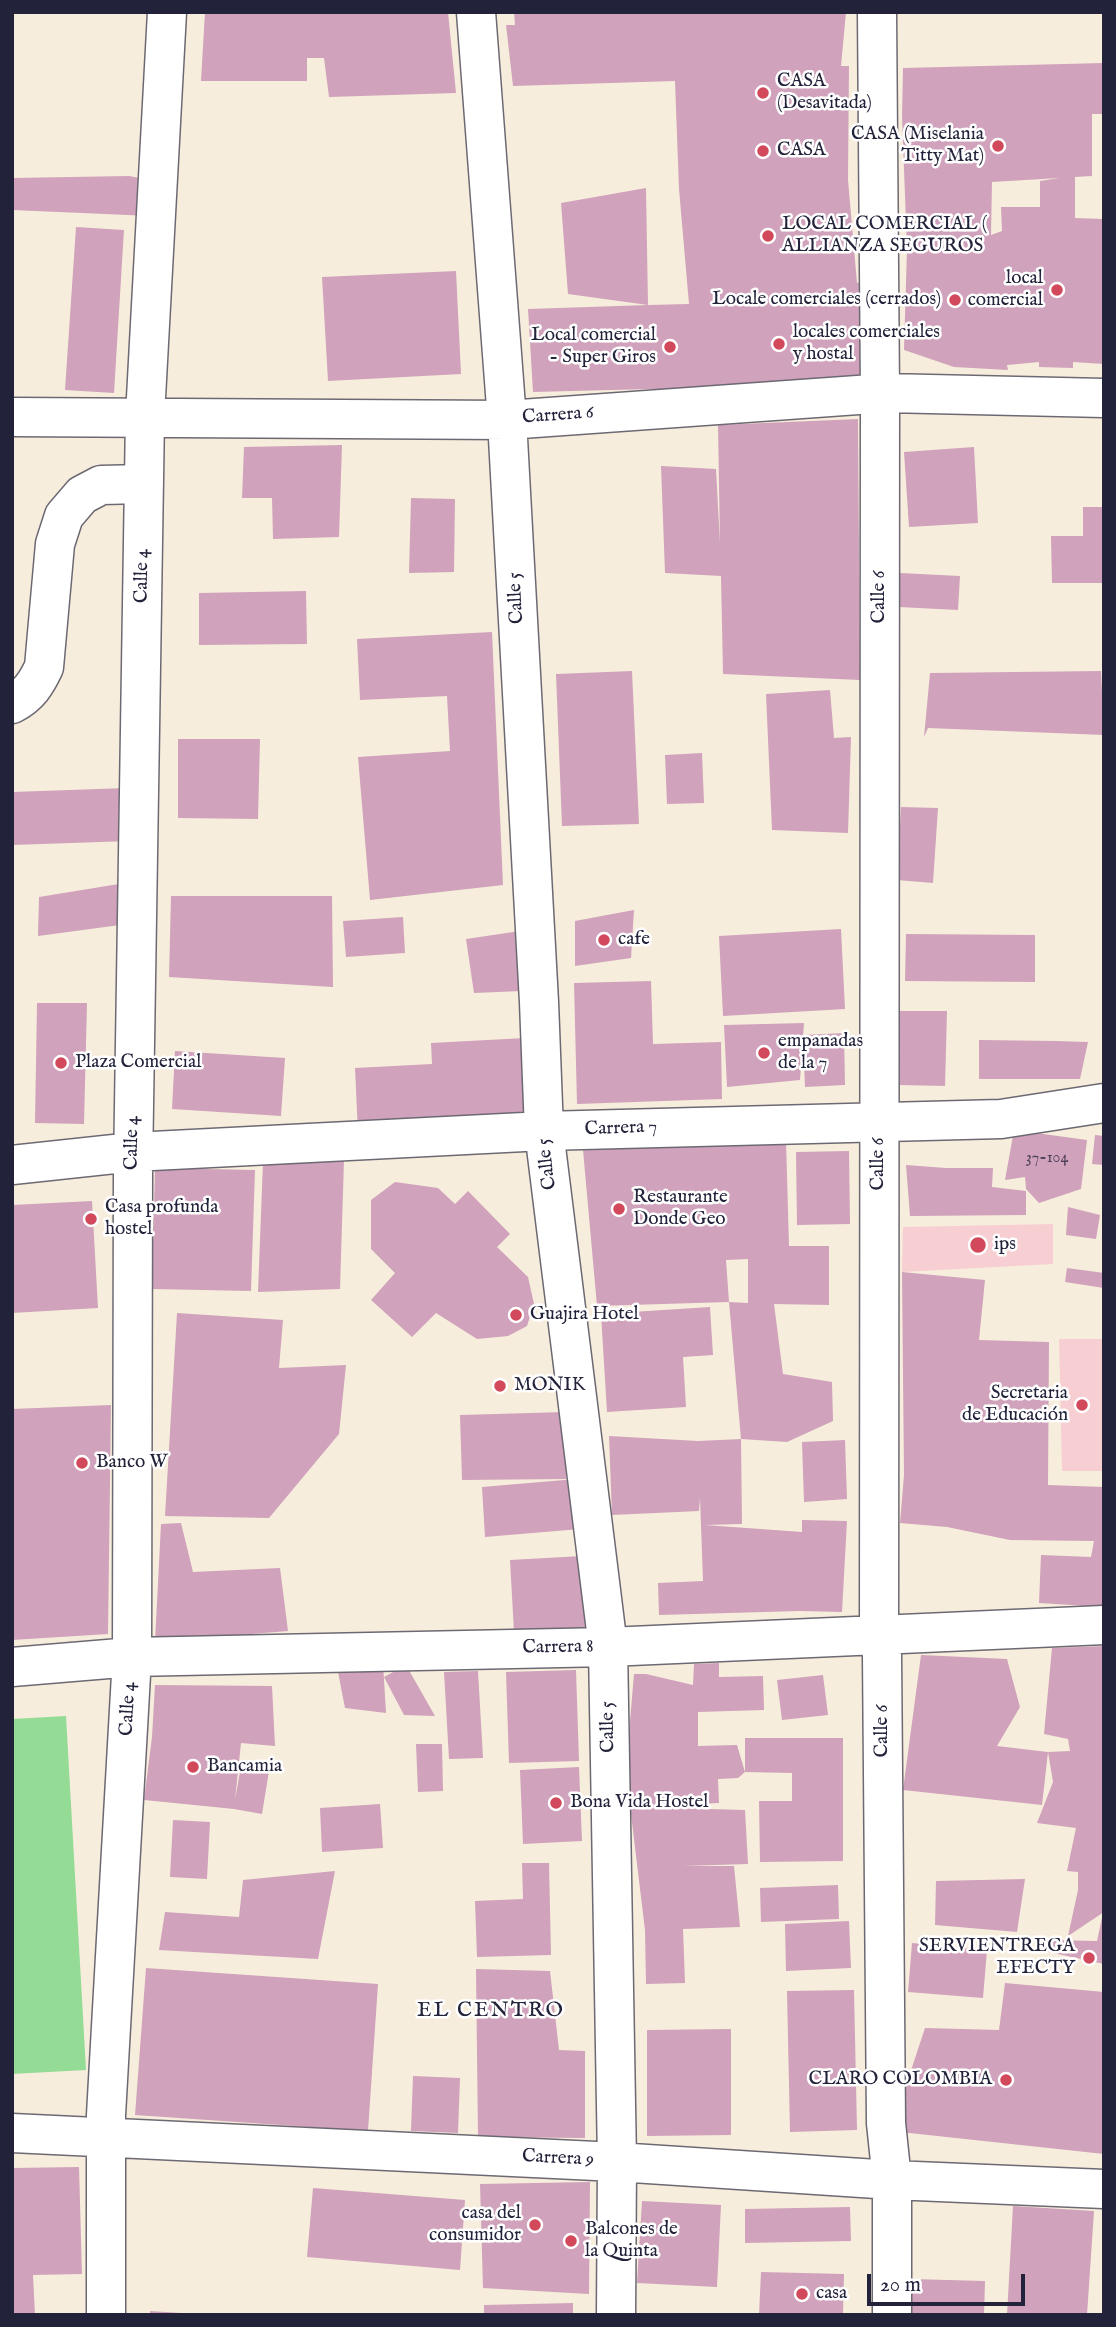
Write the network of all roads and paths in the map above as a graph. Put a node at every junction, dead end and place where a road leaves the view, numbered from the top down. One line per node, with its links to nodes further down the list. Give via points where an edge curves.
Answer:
1 (167, 12): 6 (street, Calle 4)
2 (476, 12): 8 (street, Calle 5)
3 (877, 12): 4 (street, Calle 6)
4 (880, 394): 5 (street, Carrera 6); 8 (street, Carrera 6); 12 (street, Calle 6)
5 (1104, 398)
6 (145, 416): 7 (street, Carrera 6); 8 (street, Carrera 6); 9 (street, Calle 4)
7 (12, 417)
8 (507, 420): 13 (street, Calle 5)
9 (144, 484): 10 (street, via 101,485 82,495 64,516 55,544 44,667 36,685); 14 (street, Calle 4)
10 (12, 704)
11 (1104, 1102): 12 (street, Carrera 7, via 1001,1119)
12 (878, 1121): 13 (street, Carrera 7); 17 (street, Calle 6)
13 (544, 1131): 14 (street, Carrera 7); 18 (street, Calle 5)
14 (133, 1152): 15 (street, Carrera 7); 19 (street, Calle 4)
15 (12, 1165)
16 (1104, 1625): 17 (street, Carrera 8)
17 (879, 1636): 18 (street, Carrera 8); 24 (street, Calle 6, via 886,2123)
18 (608, 1647): 19 (street, Carrera 8); 23 (street, Calle 5)
19 (132, 1657): 20 (street, Carrera 8); 22 (street, Calle 4)
20 (12, 1667)
21 (12, 2133): 22 (street, Carrera 9)
22 (105, 2138): 23 (street, Carrera 9); 26 (street, Calle 4)
23 (617, 2162): 24 (street, Carrera 9); 27 (street, Calle 5)
24 (892, 2180): 25 (street, Carrera 9); 28 (street, Calle 6)
25 (1104, 2189)
26 (106, 2315)
27 (616, 2315)
28 (892, 2315)

